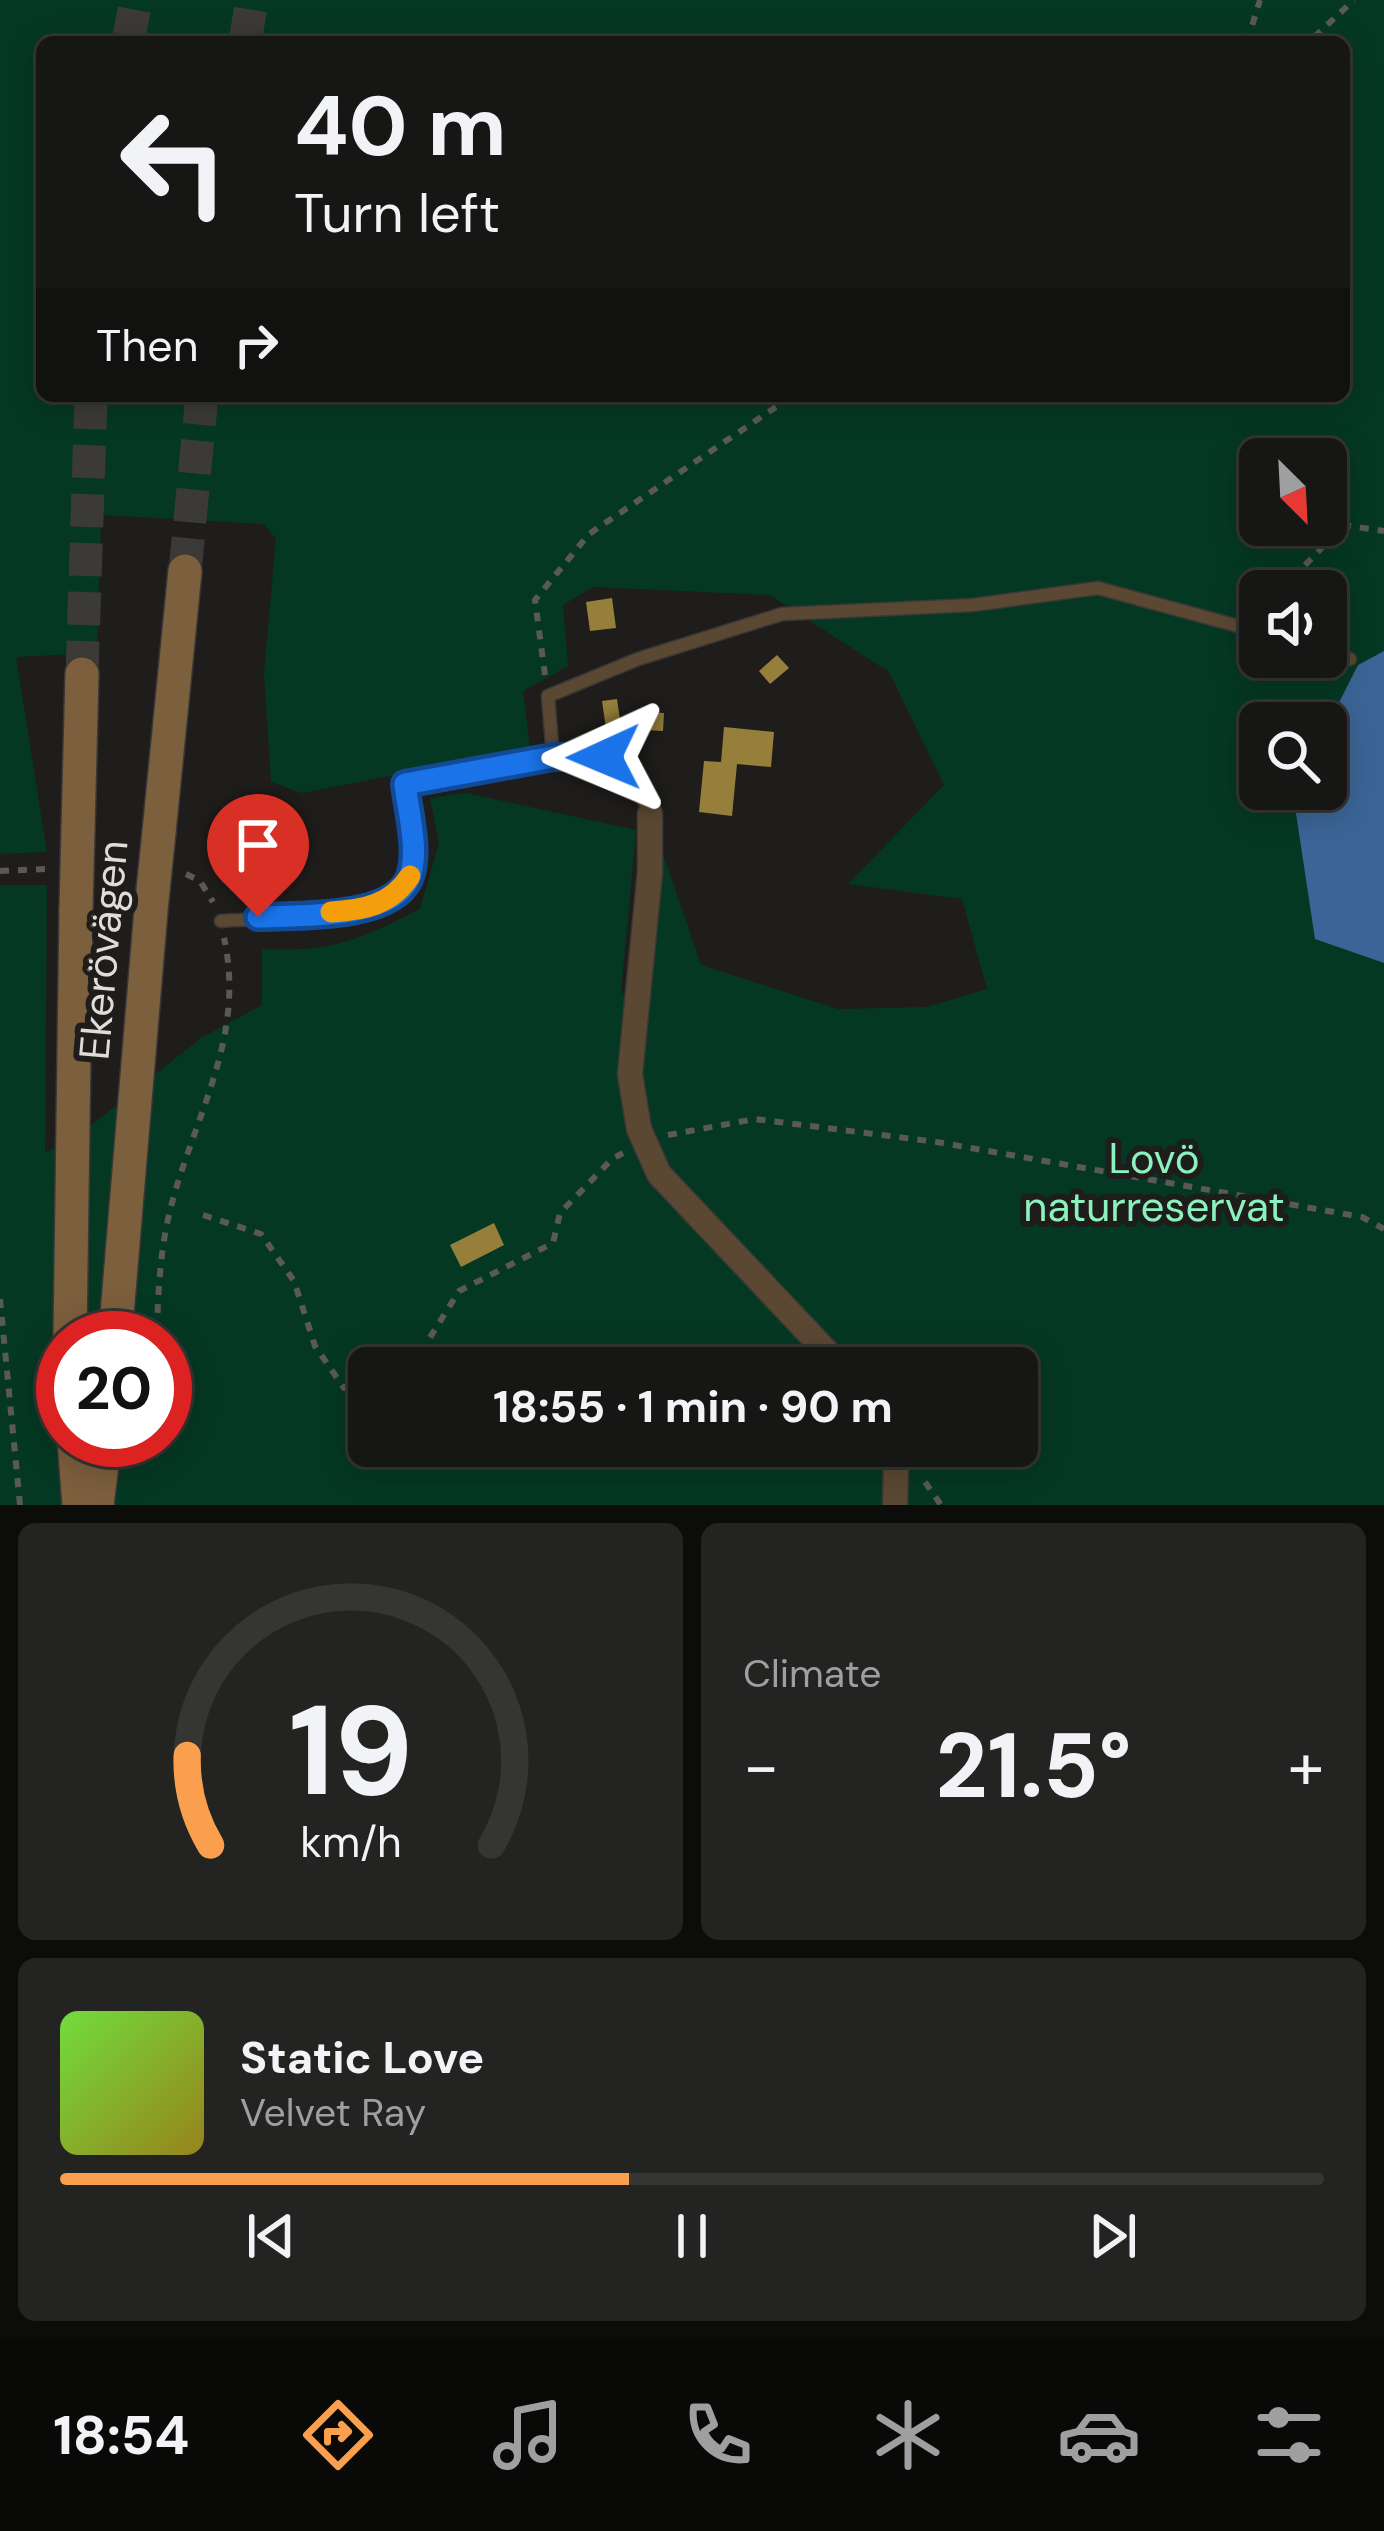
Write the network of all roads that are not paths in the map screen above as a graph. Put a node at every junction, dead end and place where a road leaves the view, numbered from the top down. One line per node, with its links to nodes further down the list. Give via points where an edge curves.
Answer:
1 (185, 571): 10 (main road, Ekerövägen, bridge)
2 (1239, 626): 6 (lane, via 1098,588 782,614 548,696)
3 (1347, 658): 4 (lane)
4 (1350, 659)
5 (82, 674): 9 (main road, Ekerövägen, bridge)
6 (553, 757): 7 (lane, via 604,757 637,785); 8 (lane, via 405,784 410,876 380,904)
7 (650, 814): 11 (street, via 630,1074 644,1141 659,1174)
8 (221, 921)
9 (70, 1311)
10 (118, 1311)
11 (822, 1347)
12 (76, 1467): 15 (main road)
13 (102, 1467): 16 (main road)
14 (896, 1467): 17 (street)
15 (79, 1505)
16 (97, 1505)
17 (895, 1505)

